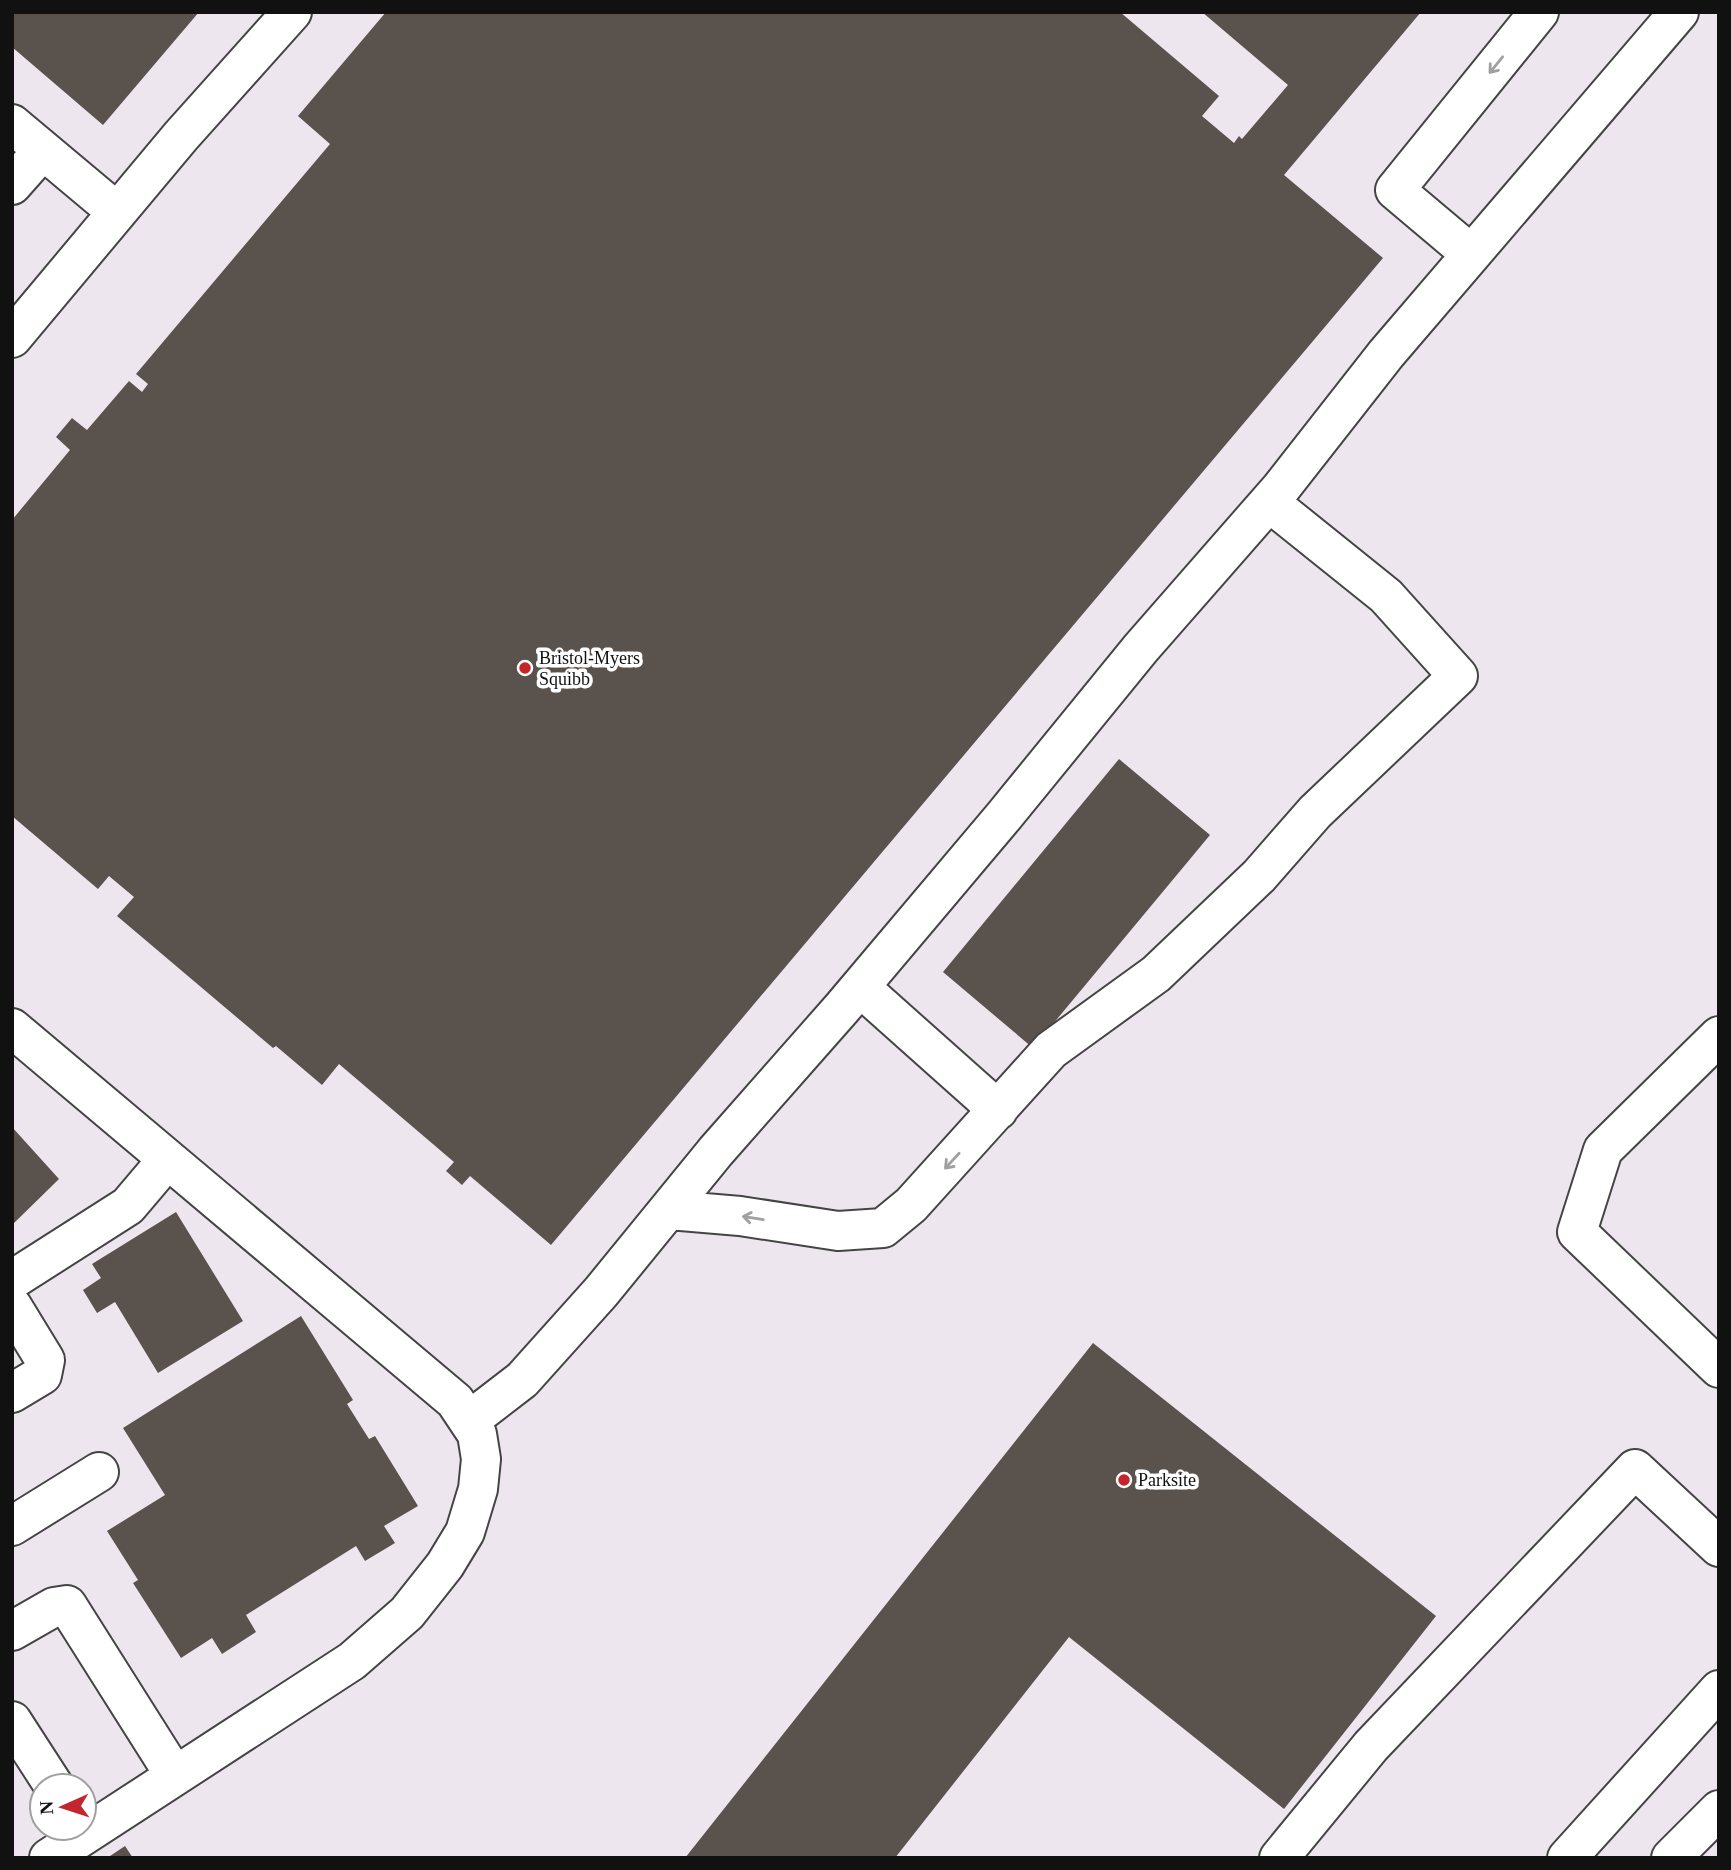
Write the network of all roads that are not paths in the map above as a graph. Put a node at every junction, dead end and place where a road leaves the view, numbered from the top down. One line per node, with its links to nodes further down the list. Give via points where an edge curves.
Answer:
1 (292, 12): 7 (lane)
2 (1539, 12): 8 (lane, one-way to 8, via 1395,190)
3 (1679, 12): 8 (lane)
4 (12, 124): 5 (lane)
5 (43, 150): 6 (lane); 7 (lane)
6 (12, 185)
7 (117, 212): 9 (lane)
8 (1471, 254): 10 (lane)
9 (12, 338)
10 (1269, 502): 11 (lane, via 1141,648); 14 (lane, via 1386,596 1458,676 1315,812 1259,876 1156,974 1051,1051)
11 (860, 988): 14 (lane); 16 (lane)
12 (12, 1028): 15 (lane)
13 (1719, 1036): 19 (lane, via 1604,1150 1577,1232)
14 (998, 1111): 16 (lane, one-way to 16, via 911,1205 883,1228 838,1231)
15 (167, 1160): 17 (lane, via 128,1206); 21 (lane, via 455,1401)
16 (669, 1210): 21 (lane, via 522,1380)
17 (12, 1280)
18 (12, 1306): 20 (lane, via 46,1360 42,1375)
19 (1719, 1368)
20 (12, 1393)
21 (470, 1420): 29 (lane, via 481,1459 465,1532 407,1613 352,1661)
22 (99, 1472): 23 (lane)
23 (12, 1526)
24 (1719, 1547): 34 (lane, via 1635,1469 1371,1746)
25 (12, 1632): 29 (lane, via 54,1606 67,1605)
26 (1719, 1690): 35 (lane)
27 (12, 1721): 28 (lane)
28 (45, 1772)
29 (174, 1776): 31 (lane)
30 (1719, 1810): 36 (lane)
31 (98, 1822)
32 (69, 1842): 33 (lane)
33 (49, 1858)
34 (1279, 1858)
35 (1567, 1858)
36 (1671, 1858)

